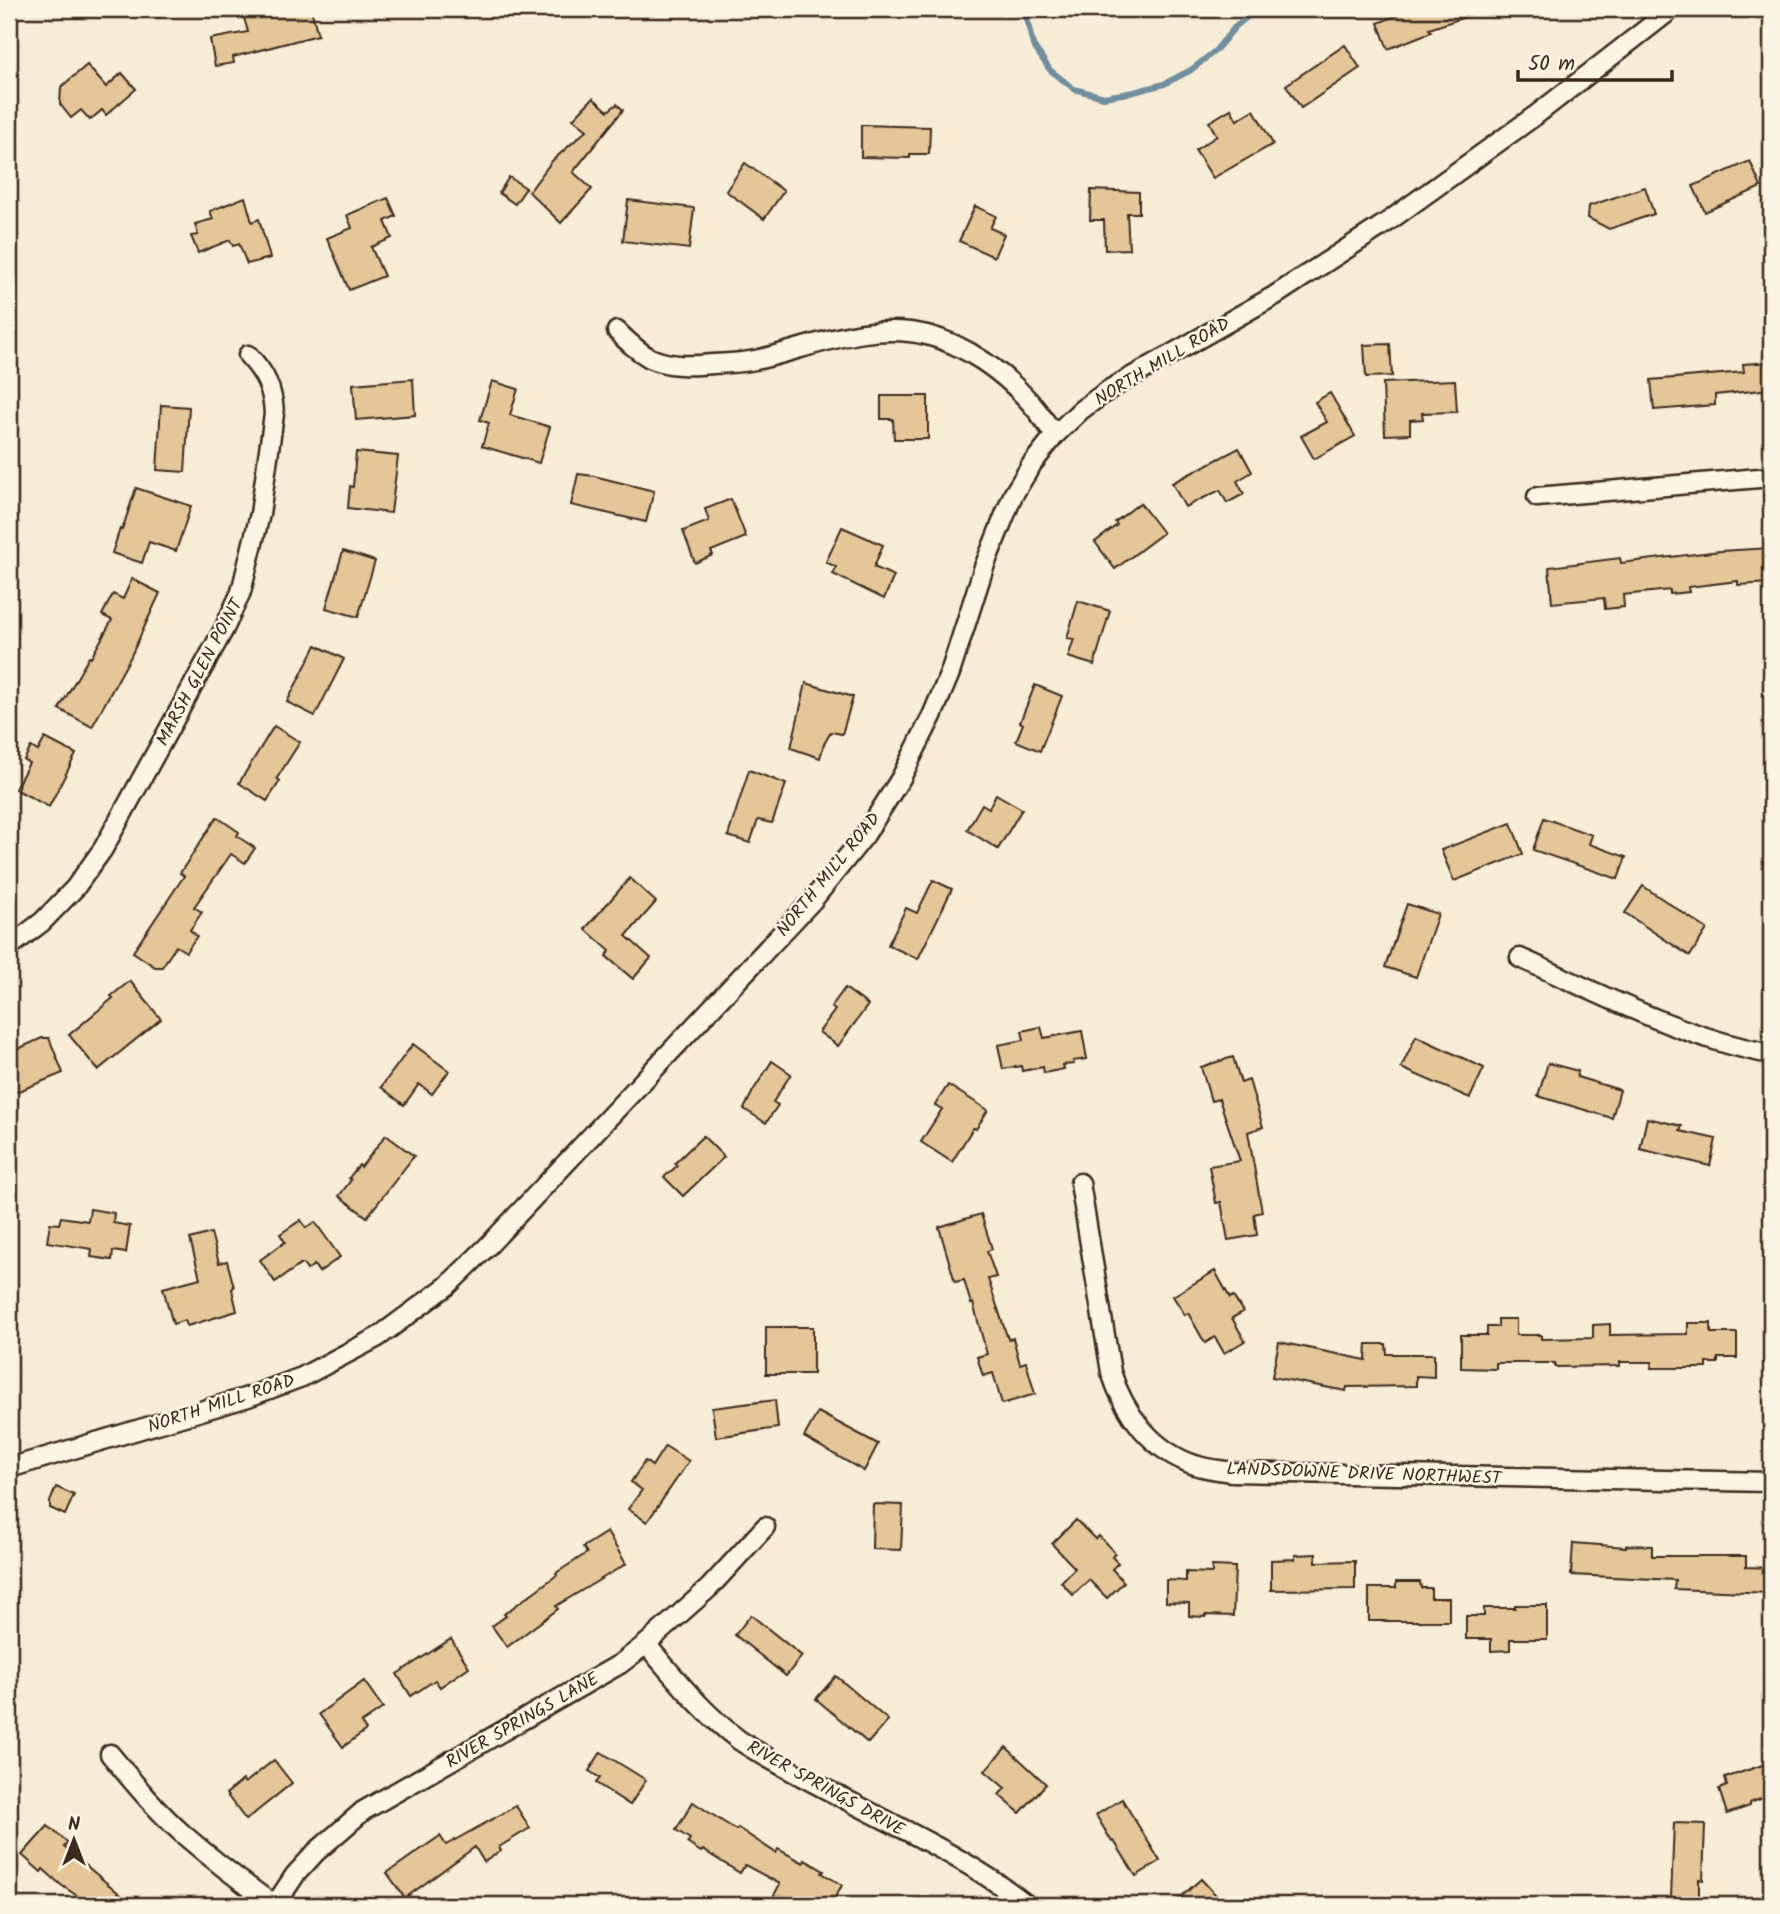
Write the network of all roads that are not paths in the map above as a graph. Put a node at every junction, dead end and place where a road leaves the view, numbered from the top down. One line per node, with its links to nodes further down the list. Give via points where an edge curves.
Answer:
1 (1672, 9): 4 (street, NORTH MILL ROAD, via 1386,223 1274,296 1110,389)
2 (617, 331): 4 (street, via 650,358 690,366 757,360 861,332 927,335 958,346 998,372 1029,401)
3 (248, 355): 7 (street, MARSH GLEN POINT, via 268,382 274,414 260,514 241,592 103,849 75,888)
4 (1055, 435): 11 (street, NORTH MILL ROAD, via 1013,495 932,716 865,835 812,901 488,1247 447,1286 378,1337 302,1377)
5 (1771, 477): 6 (street)
6 (1537, 497)
7 (9, 947)
8 (1520, 958): 9 (street, via 1676,1027)
9 (1771, 1054)
10 (1080, 1183): 12 (street, LANDSDOWNE DRIVE NORTHWEST, via 1117,1391 1149,1437 1195,1465 1232,1472)
11 (9, 1468)
12 (1771, 1482)
13 (765, 1527): 14 (street, RIVER SPRINGS LANE, via 709,1588)
14 (646, 1643): 16 (street, RIVER SPRINGS LANE, via 620,1664 363,1811 316,1852); 17 (street, RIVER SPRINGS DRIVE, via 688,1695 737,1738 964,1862)
15 (110, 1754): 16 (street, via 182,1833)
16 (275, 1905)
17 (1027, 1905)

